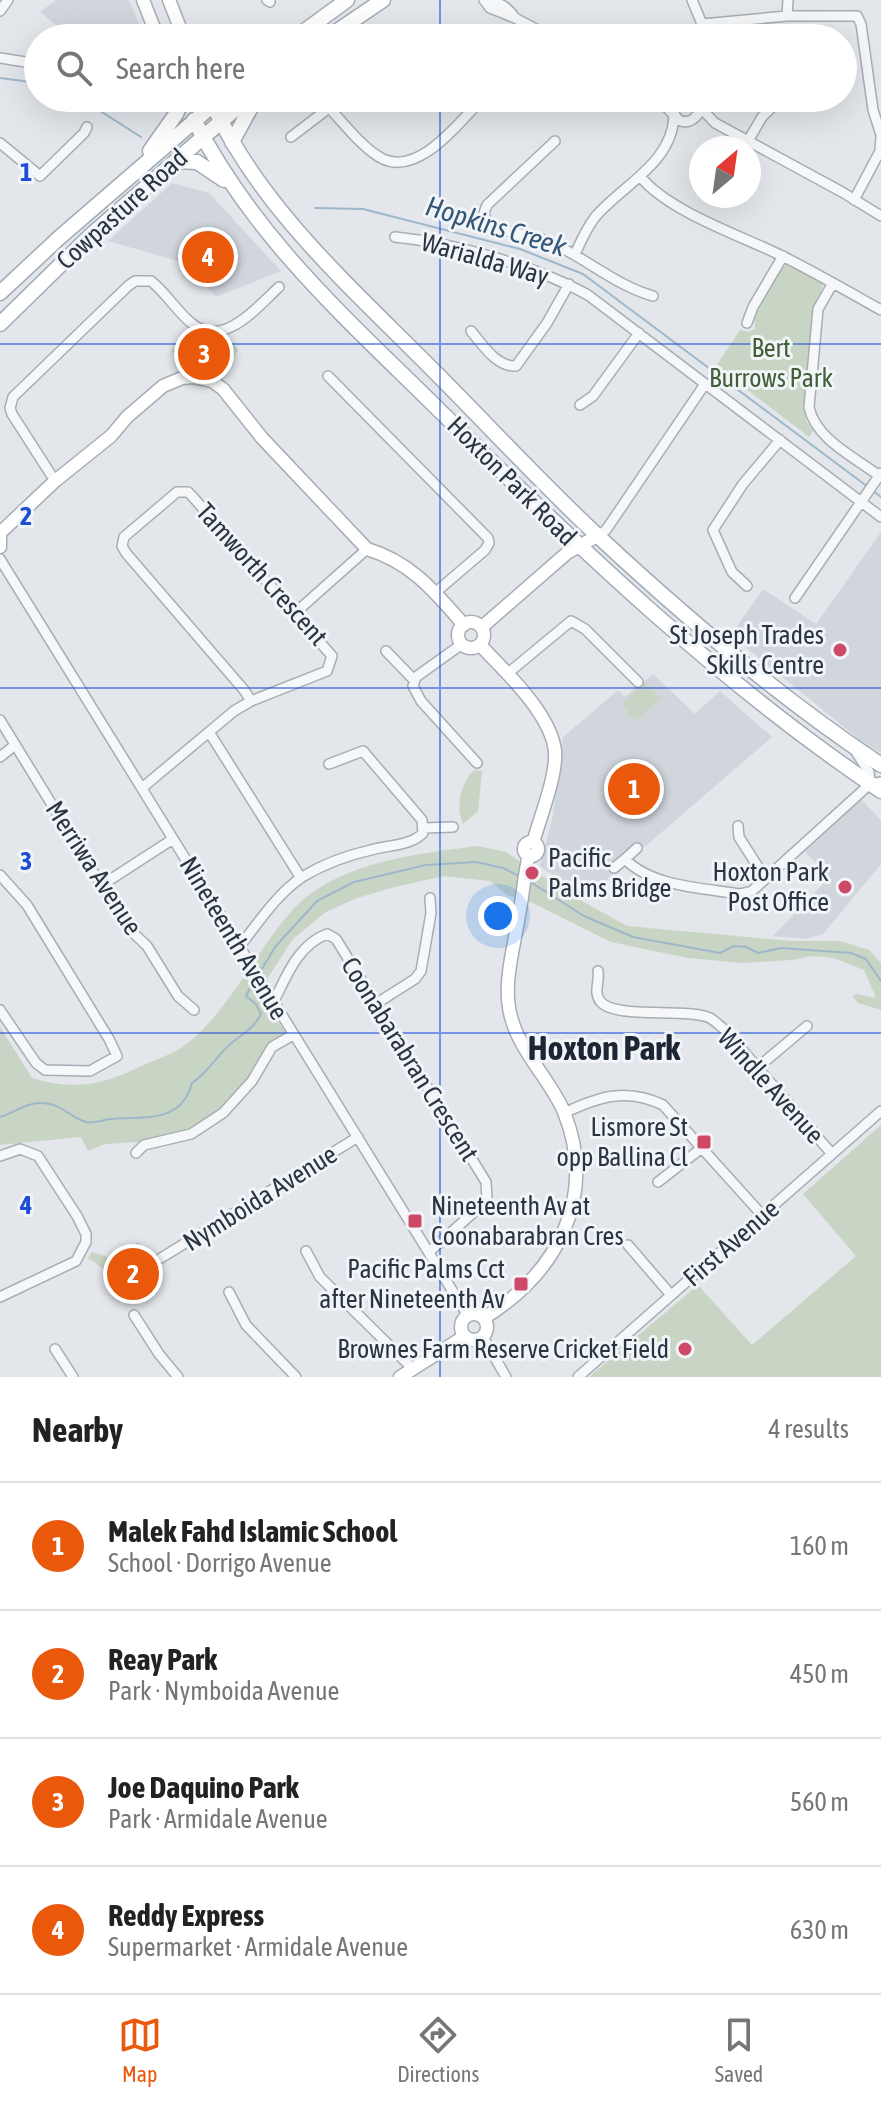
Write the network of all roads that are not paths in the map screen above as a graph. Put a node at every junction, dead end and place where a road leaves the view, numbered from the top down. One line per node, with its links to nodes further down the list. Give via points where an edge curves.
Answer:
1 (8, 0): 9 (street)
2 (143, 0): 11 (street)
3 (169, 0): 12 (street)
4 (347, 0): 13 (main road)
5 (383, 0): 14 (main road)
6 (484, 0): 15 (street)
7 (692, 0): 16 (street)
8 (788, 0): 10 (street)
9 (0, 11)
10 (787, 16): 16 (street); 43 (street, via 857,16)
11 (152, 24)
12 (178, 24)
13 (314, 24)
14 (348, 24)
15 (524, 24)
16 (702, 24)
17 (0, 58): 18 (street)
18 (24, 62)
19 (177, 112): 50 (main road)
20 (190, 112): 34 (street)
21 (202, 112): 34 (main road, Cowpasture Road)
22 (217, 112): 35 (main road, Hoxton Park Road)
23 (231, 112): 35 (main road, Cowpasture Road)
24 (248, 112): 46 (main road)
25 (324, 112): 44 (street)
26 (333, 112): 27 (street, via 373,152 398,163 423,156)
27 (469, 112)
28 (671, 112): 33 (street)
29 (674, 112): 33 (street)
30 (698, 112): 36 (street)
31 (706, 112): 37 (street)
32 (767, 112): 42 (street)
33 (674, 115): 36 (street, via 681,122); 39 (street)
34 (194, 120): 40 (main road, Hoxton Park Road); 50 (main road, Cowpasture Road)
35 (220, 121): 40 (main road, Cowpasture Road); 46 (main road, Hoxton Park Road)
36 (691, 121): 37 (street); 39 (street)
37 (715, 123): 41 (street)
38 (87, 127): 47 (street, via 40,176)
39 (673, 135): 51 (street)
40 (203, 136): 49 (main road, Cowpasture Road); 52 (main road, Hoxton Park Road)
41 (739, 136)
42 (751, 136)
43 (881, 136): 53 (street, via 880,151)
44 (291, 137)
45 (555, 141): 56 (street, via 487,205 485,219 491,226 541,238)
46 (232, 142): 79 (main road, Hoxton Park Road, via 308,243)
47 (0, 143)
48 (761, 148): 53 (street)
49 (177, 161): 52 (main road, via 197,162); 65 (main road, Cowpasture Road)
50 (133, 174): 61 (main road, Cowpasture Road)
51 (640, 176): 56 (street, via 597,216); 57 (street, via 658,195)
52 (231, 184): 81 (main road, Hoxton Park Road, via 295,267)
53 (854, 200): 54 (street)
54 (881, 216)
55 (395, 237): 59 (street, Warialda Way, via 421,239)
56 (575, 254): 62 (street, via 635,291)
57 (783, 256): 58 (street); 64 (street)
58 (833, 283): 63 (street); 72 (street, via 818,309 812,423)
59 (569, 284): 66 (street, via 516,366 498,361); 67 (street, Warialda Way)
60 (279, 287): 74 (street, via 236,325 210,332 189,321 151,281 128,286 13,397 12,414)
61 (0, 293)
62 (653, 296)
63 (881, 310)
64 (747, 323)
65 (0, 324)
66 (471, 331)
67 (639, 333): 69 (street, Warialda Way); 70 (street, via 593,396)
68 (328, 376): 87 (street, via 488,538 485,550)
69 (705, 384): 71 (street, Warialda Way); 79 (street)
70 (580, 405)
71 (780, 440): 76 (street, Warialda Way); 86 (street, via 713,530 732,572)
72 (880, 475): 76 (street)
73 (192, 479): 75 (street, Tamworth Crescent)
74 (55, 481): 78 (street); 83 (street, via 163,386 182,378 202,378 235,400 262,438)
75 (188, 492): 80 (street, Tamworth Crescent, via 177,492 124,537); 89 (street, Tamworth Crescent)
76 (861, 502): 77 (street, Warialda Way); 88 (street)
77 (881, 517)
78 (0, 534): 82 (street)
79 (597, 536): 81 (street); 102 (main road, Hoxton Park Road, via 721,644)
80 (122, 546): 84 (street, Tamworth Crescent); 98 (street)
81 (577, 546): 91 (street); 107 (main road, Hoxton Park Road, via 761,704)
82 (0, 547)
83 (367, 549): 87 (street, via 404,564); 89 (street)
84 (109, 551)
85 (0, 559): 108 (street, Nineteenth Avenue)
86 (747, 586)
87 (436, 592): 90 (street)
88 (795, 598)
89 (295, 613): 98 (street, Tamworth Crescent, via 331,651 331,665)
90 (464, 625): 91 (street); 92 (street, via 459,633)
91 (482, 627): 93 (street)
92 (462, 644): 93 (street); 96 (street)
93 (480, 645): 95 (street)
94 (386, 651): 96 (street)
95 (507, 674): 97 (street, via 571,621); 131 (street, via 543,719 555,750 508,981 510,1015)
96 (414, 680): 104 (street, via 414,692)
97 (638, 682)
98 (251, 701): 100 (street, Tamworth Crescent)
99 (0, 720): 101 (street, Merriwa Avenue)
100 (209, 732): 108 (street, Tamworth Crescent); 117 (street)
101 (15, 745): 103 (street); 119 (street, Merriwa Avenue)
102 (851, 745): 106 (main road, Hoxton Park Road); 107 (street)
103 (0, 757)
104 (477, 763)
105 (329, 764): 111 (street, via 363,751)
106 (881, 765)
107 (877, 786): 118 (street)
108 (142, 788): 112 (street, Nineteenth Avenue)
109 (738, 826): 118 (street, via 739,837)
110 (453, 827): 111 (street)
111 (424, 828): 117 (street, via 413,841 369,850)
112 (173, 839): 119 (street); 121 (street, Nineteenth Avenue)
113 (637, 848): 114 (street)
114 (625, 859): 115 (street); 118 (street, via 651,877 740,894)
115 (614, 868)
116 (0, 875): 125 (street, via 27,905 117,1056 90,1071 45,1070)
117 (301, 878): 121 (street)
118 (765, 878)
119 (102, 885): 126 (street, Merriwa Avenue, via 127,927)
120 (430, 898): 124 (street, via 421,971)
121 (240, 946): 123 (street, Nineteenth Avenue)
122 (598, 971): 129 (street, Windle Avenue, via 596,990 612,1009 709,1018)
123 (274, 1001): 124 (street, Coonabarabran Crescent, via 294,960 327,934 336,939); 128 (street, Nineteenth Avenue)
124 (377, 1003): 141 (street, Coonabarabran Crescent, via 488,1189 483,1204)
125 (0, 1010)
126 (194, 1010)
127 (807, 1026): 129 (street)
128 (293, 1035): 132 (street, Nineteenth Avenue); 134 (street, via 272,1047 252,1081 223,1113 191,1134 144,1145)
129 (757, 1068): 135 (street, Windle Avenue)
130 (881, 1111): 135 (street, First Avenue)
131 (564, 1113): 133 (street, via 610,1095 651,1100 672,1112); 148 (street, via 576,1163 567,1226 525,1289)
132 (358, 1137): 141 (street, Nineteenth Avenue); 142 (street, Nymboida Avenue)
133 (703, 1147): 137 (street); 138 (street)
134 (136, 1153)
135 (832, 1154): 138 (street, First Avenue)
136 (0, 1156): 145 (street, via 20,1149 38,1156 77,1216 86,1242 76,1261)
137 (658, 1182)
138 (763, 1216): 144 (street, First Avenue)
139 (628, 1245): 144 (street)
140 (306, 1251): 152 (street, via 320,1277)
141 (429, 1252): 147 (street, Nineteenth Avenue)
142 (161, 1258)
143 (229, 1292): 156 (street, via 246,1325)
144 (671, 1295): 153 (street, First Avenue)
145 (0, 1297)
146 (134, 1315): 155 (street)
147 (468, 1316): 148 (street); 149 (street, via 461,1325)
148 (484, 1318): 150 (street)
149 (465, 1336): 150 (street); 152 (street)
150 (483, 1337): 158 (street)
151 (55, 1349): 154 (street)
152 (413, 1369): 157 (street)
153 (581, 1376)
154 (73, 1377)
155 (178, 1377)
156 (296, 1377)
157 (401, 1377)
158 (506, 1377)

